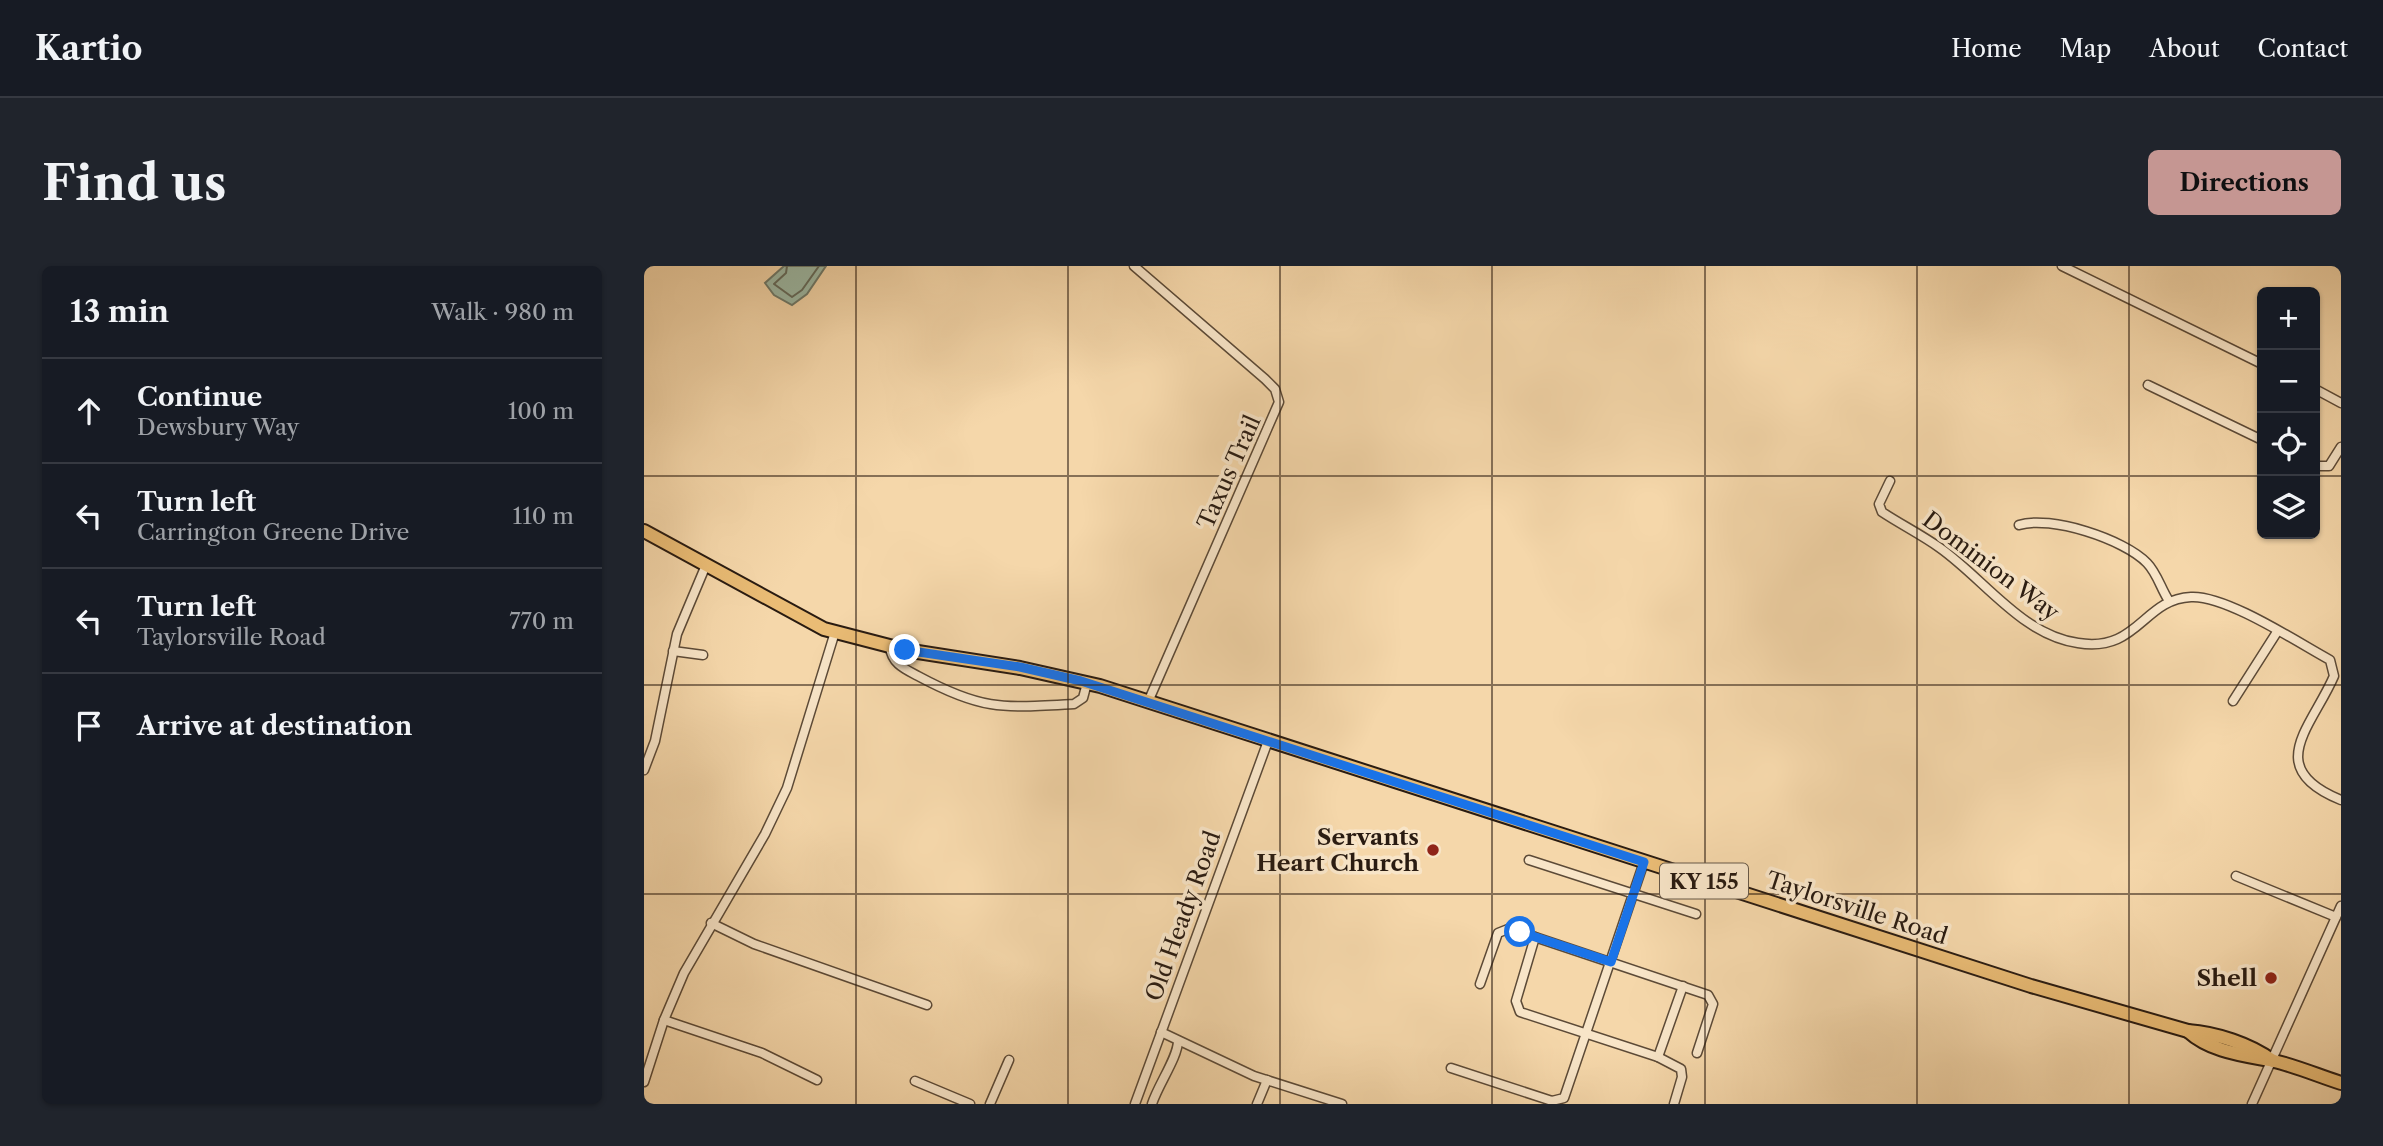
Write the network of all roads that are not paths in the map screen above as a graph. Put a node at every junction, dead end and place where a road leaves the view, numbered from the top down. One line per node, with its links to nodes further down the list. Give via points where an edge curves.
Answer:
1 (1135, 266): 22 (street, Taxus Trail, via 1265,379 1279,402)
2 (2062, 266): 3 (street)
3 (2257, 362)
4 (2148, 385): 7 (street)
5 (2320, 392): 6 (street)
6 (2341, 403)
7 (2257, 438)
8 (2341, 447): 9 (street, via 2329,466)
9 (2320, 466)
10 (1890, 481): 14 (street, Dominion Way, via 1880,504 1882,512 1940,548 2050,636 2079,643 2114,643)
11 (2019, 525): 14 (street, via 2046,521 2130,549 2152,569)
12 (644, 531): 13 (main road, Taylorsville Road / KY 155)
13 (706, 565): 15 (main road, Taylorsville Road / KY 155, via 785,610); 18 (street)
14 (2169, 601): 16 (street, via 2214,599)
15 (835, 632): 17 (main road, Taylorsville Road / KY 155); 33 (street, via 781,802)
16 (2277, 632): 21 (street); 25 (street, via 2333,665 2334,676 2299,740 2297,754 2310,784)
17 (890, 647): 20 (main road, Taylorsville Road / KY 155, via 1020,667); 20 (street, via 900,666 953,695 984,705 1074,704 1083,698)
18 (673, 651): 19 (street); 24 (street, via 655,741)
19 (704, 655)
20 (1087, 683): 22 (main road, Taylorsville Road / KY 155)
21 (2233, 701)
22 (1148, 702): 23 (main road, Taylorsville Road / KY 155)
23 (1268, 741): 27 (main road, Taylorsville Road / KY 155); 40 (street, Old Heady Road)
24 (644, 769)
25 (2341, 800)
26 (1529, 860): 29 (street)
27 (1644, 862): 29 (street); 46 (main road, Taylorsville Road / KY 155, via 2031,986 2202,1032 2258,1050)
28 (2236, 876): 32 (street)
29 (1633, 893): 31 (street); 35 (street)
30 (2341, 906): 32 (street)
31 (1696, 914)
32 (2336, 917): 46 (street)
33 (711, 923): 38 (street, via 754,944); 39 (street)
34 (1535, 937): 35 (street); 36 (street, via 1507,929 1498,933); 41 (street, via 1516,1006 1528,1016)
35 (1611, 962): 37 (street); 41 (street)
36 (1480, 984)
37 (1683, 986): 43 (street, via 1707,995 1713,1003); 44 (street)
38 (927, 1006)
39 (664, 1020): 48 (street, via 762,1053); 51 (street)
40 (1161, 1032): 42 (street); 55 (street, Old Heady Road)
41 (1587, 1035): 44 (street); 47 (street, via 1568,1093 1559,1101)
42 (1178, 1041): 50 (street); 56 (street, via 1178,1053)
43 (1697, 1053)
44 (1658, 1057): 59 (street, via 1681,1069)
45 (1009, 1060): 54 (street)
46 (2273, 1061): 52 (main road, Taylorsville Road / KY 155); 60 (street)
47 (1451, 1068)
48 (817, 1080)
49 (915, 1080): 53 (street)
50 (1267, 1080): 57 (street); 58 (street)
51 (644, 1082)
52 (2341, 1083)
53 (970, 1104)
54 (990, 1104)
55 (1135, 1104)
56 (1152, 1104)
57 (1257, 1104)
58 (1342, 1104)
59 (1674, 1104)
60 (2252, 1104)

